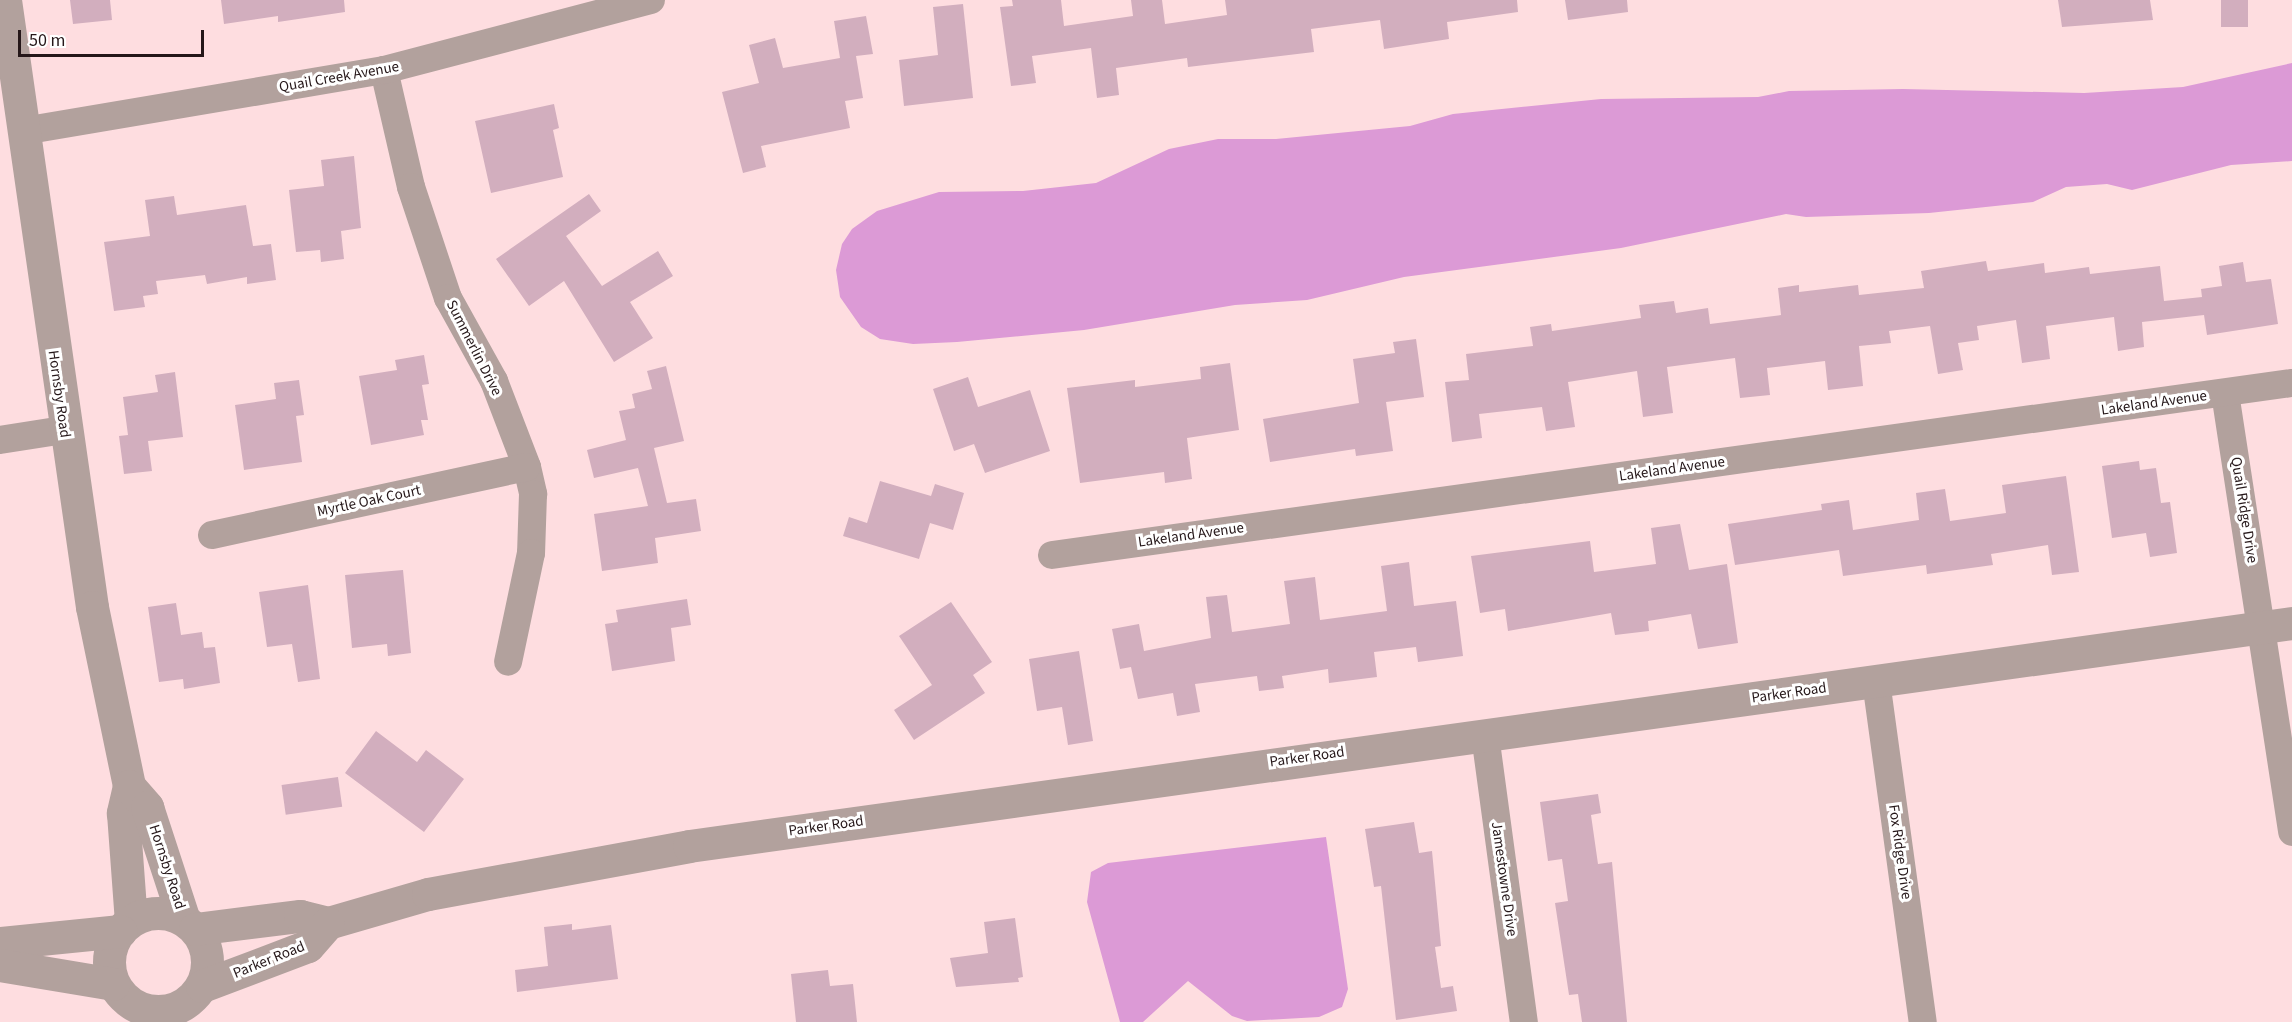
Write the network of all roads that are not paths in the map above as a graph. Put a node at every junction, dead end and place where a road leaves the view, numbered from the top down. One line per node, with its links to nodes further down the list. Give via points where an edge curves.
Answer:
1 (5, 0): 3 (street, Hornsby Road)
2 (651, 0): 4 (street, Quail Creek Avenue)
3 (5, 44): 5 (street, Hornsby Road)
4 (384, 70): 5 (street, Quail Creek Avenue); 10 (street, Summerlin Drive, via 411,187 448,298 494,381)
5 (23, 131): 8 (street, Hornsby Road)
6 (2292, 384): 7 (street, Lakeland Avenue)
7 (2225, 393): 12 (street, Lakeland Avenue); 13 (street, Quail Ridge Drive)
8 (64, 430): 9 (street); 17 (street, Hornsby Road, via 92,607)
9 (0, 440)
10 (527, 467): 11 (street, Myrtle Oak Court); 14 (street, Summerlin Drive, via 533,494 531,553)
11 (212, 535)
12 (1052, 555)
13 (2277, 625): 15 (street, Parker Road); 18 (street, Quail Ridge Drive)
14 (508, 662)
15 (1876, 681): 16 (street, Parker Road); 27 (street, Fox Ridge Drive)
16 (1485, 735): 19 (street, Parker Road, via 689,846 428,894); 26 (street, Jamestowne Drive)
17 (129, 786): 20 (street, Hornsby Road, via 147,807); 21 (street, Hornsby Road, via 123,813)
18 (2292, 832)
19 (328, 923): 20 (street, Parker Road, via 300,916); 25 (street, Parker Road, via 308,946)
20 (190, 925): 21 (street, via 157,913); 25 (street, via 207,954 207,977)
21 (125, 926): 22 (street); 24 (street, via 109,956)
22 (0, 943)
23 (0, 965): 24 (street)
24 (127, 1004): 25 (street, via 159,1012)
25 (191, 1004)
26 (1524, 1022)
27 (1923, 1022)

